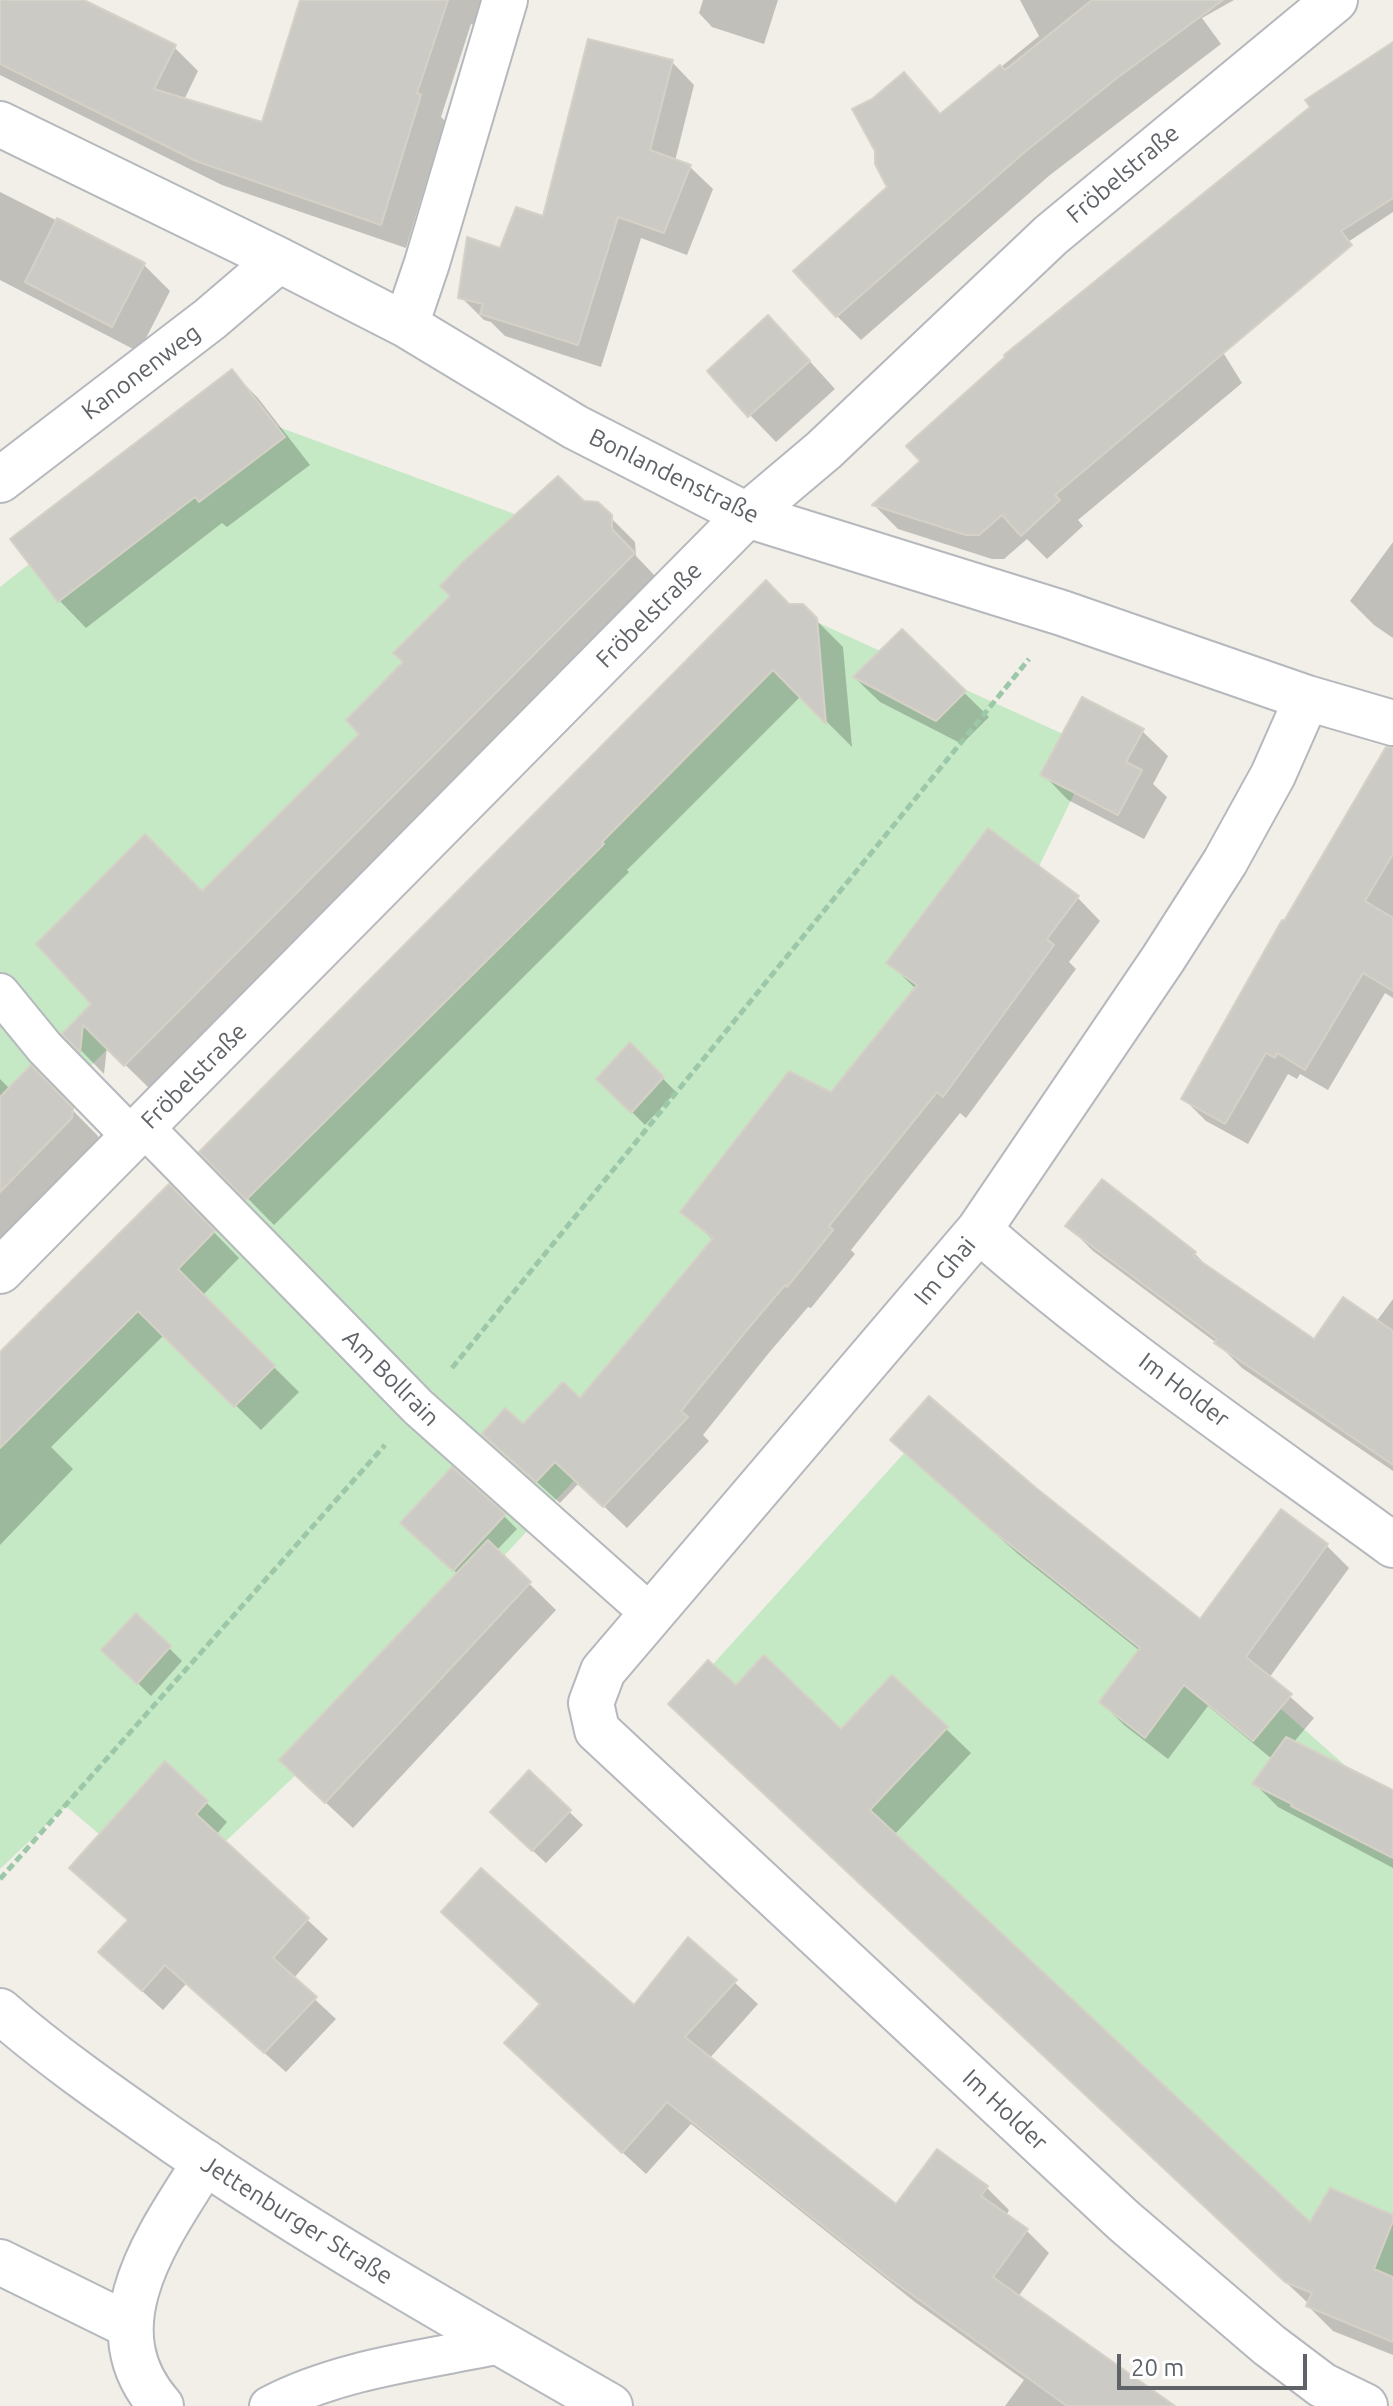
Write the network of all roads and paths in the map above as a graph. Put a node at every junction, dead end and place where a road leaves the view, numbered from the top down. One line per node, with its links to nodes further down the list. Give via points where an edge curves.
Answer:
1 (505, 0): 5 (street)
2 (1335, 0): 7 (street, Fröbelstraße, via 1051,235 824,450)
3 (0, 124): 4 (street, Bonlandenstraße)
4 (279, 260): 5 (street, Bonlandenstraße); 6 (street, Kanonenweg)
5 (406, 325): 7 (street, Bonlandenstraße, via 575,427)
6 (0, 480)
7 (747, 515): 8 (street, Bonlandenstraße); 12 (street, Fröbelstraße)
8 (1062, 613): 9 (street, Bonlandenstraße); 15 (path)
9 (1307, 698): 10 (street, Bonlandenstraße); 13 (street, Im Ghai, via 1273,775 1225,862)
10 (1393, 723)
11 (0, 993): 12 (lane, Am Bollrain, via 45,1048)
12 (138, 1133): 14 (street, Fröbelstraße); 15 (lane, Am Bollrain)
13 (979, 1230): 16 (street, Im Holder, via 1070,1306); 17 (street, Im Ghai)
14 (0, 1271)
15 (418, 1407): 17 (lane, Am Bollrain); 19 (path)
16 (1393, 1545)
17 (652, 1615): 18 (street, Im Ghai, via 603,1671 591,1703 597,1730)
18 (664, 1790): 28 (street, Im Holder, via 1124,2221 1269,2345 1322,2385)
19 (0, 1879)
20 (0, 2011): 21 (street, Jettenburger Straße, via 83,2078)
21 (205, 2162): 23 (street, via 138,2279); 24 (street, Jettenburger Straße)
22 (0, 2262): 23 (street)
23 (128, 2325): 25 (street, via 137,2367)
24 (501, 2344): 26 (lane, via 325,2383); 27 (street, Jettenburger Straße)
25 (161, 2406)
26 (269, 2406)
27 (610, 2406)
28 (1365, 2406)

